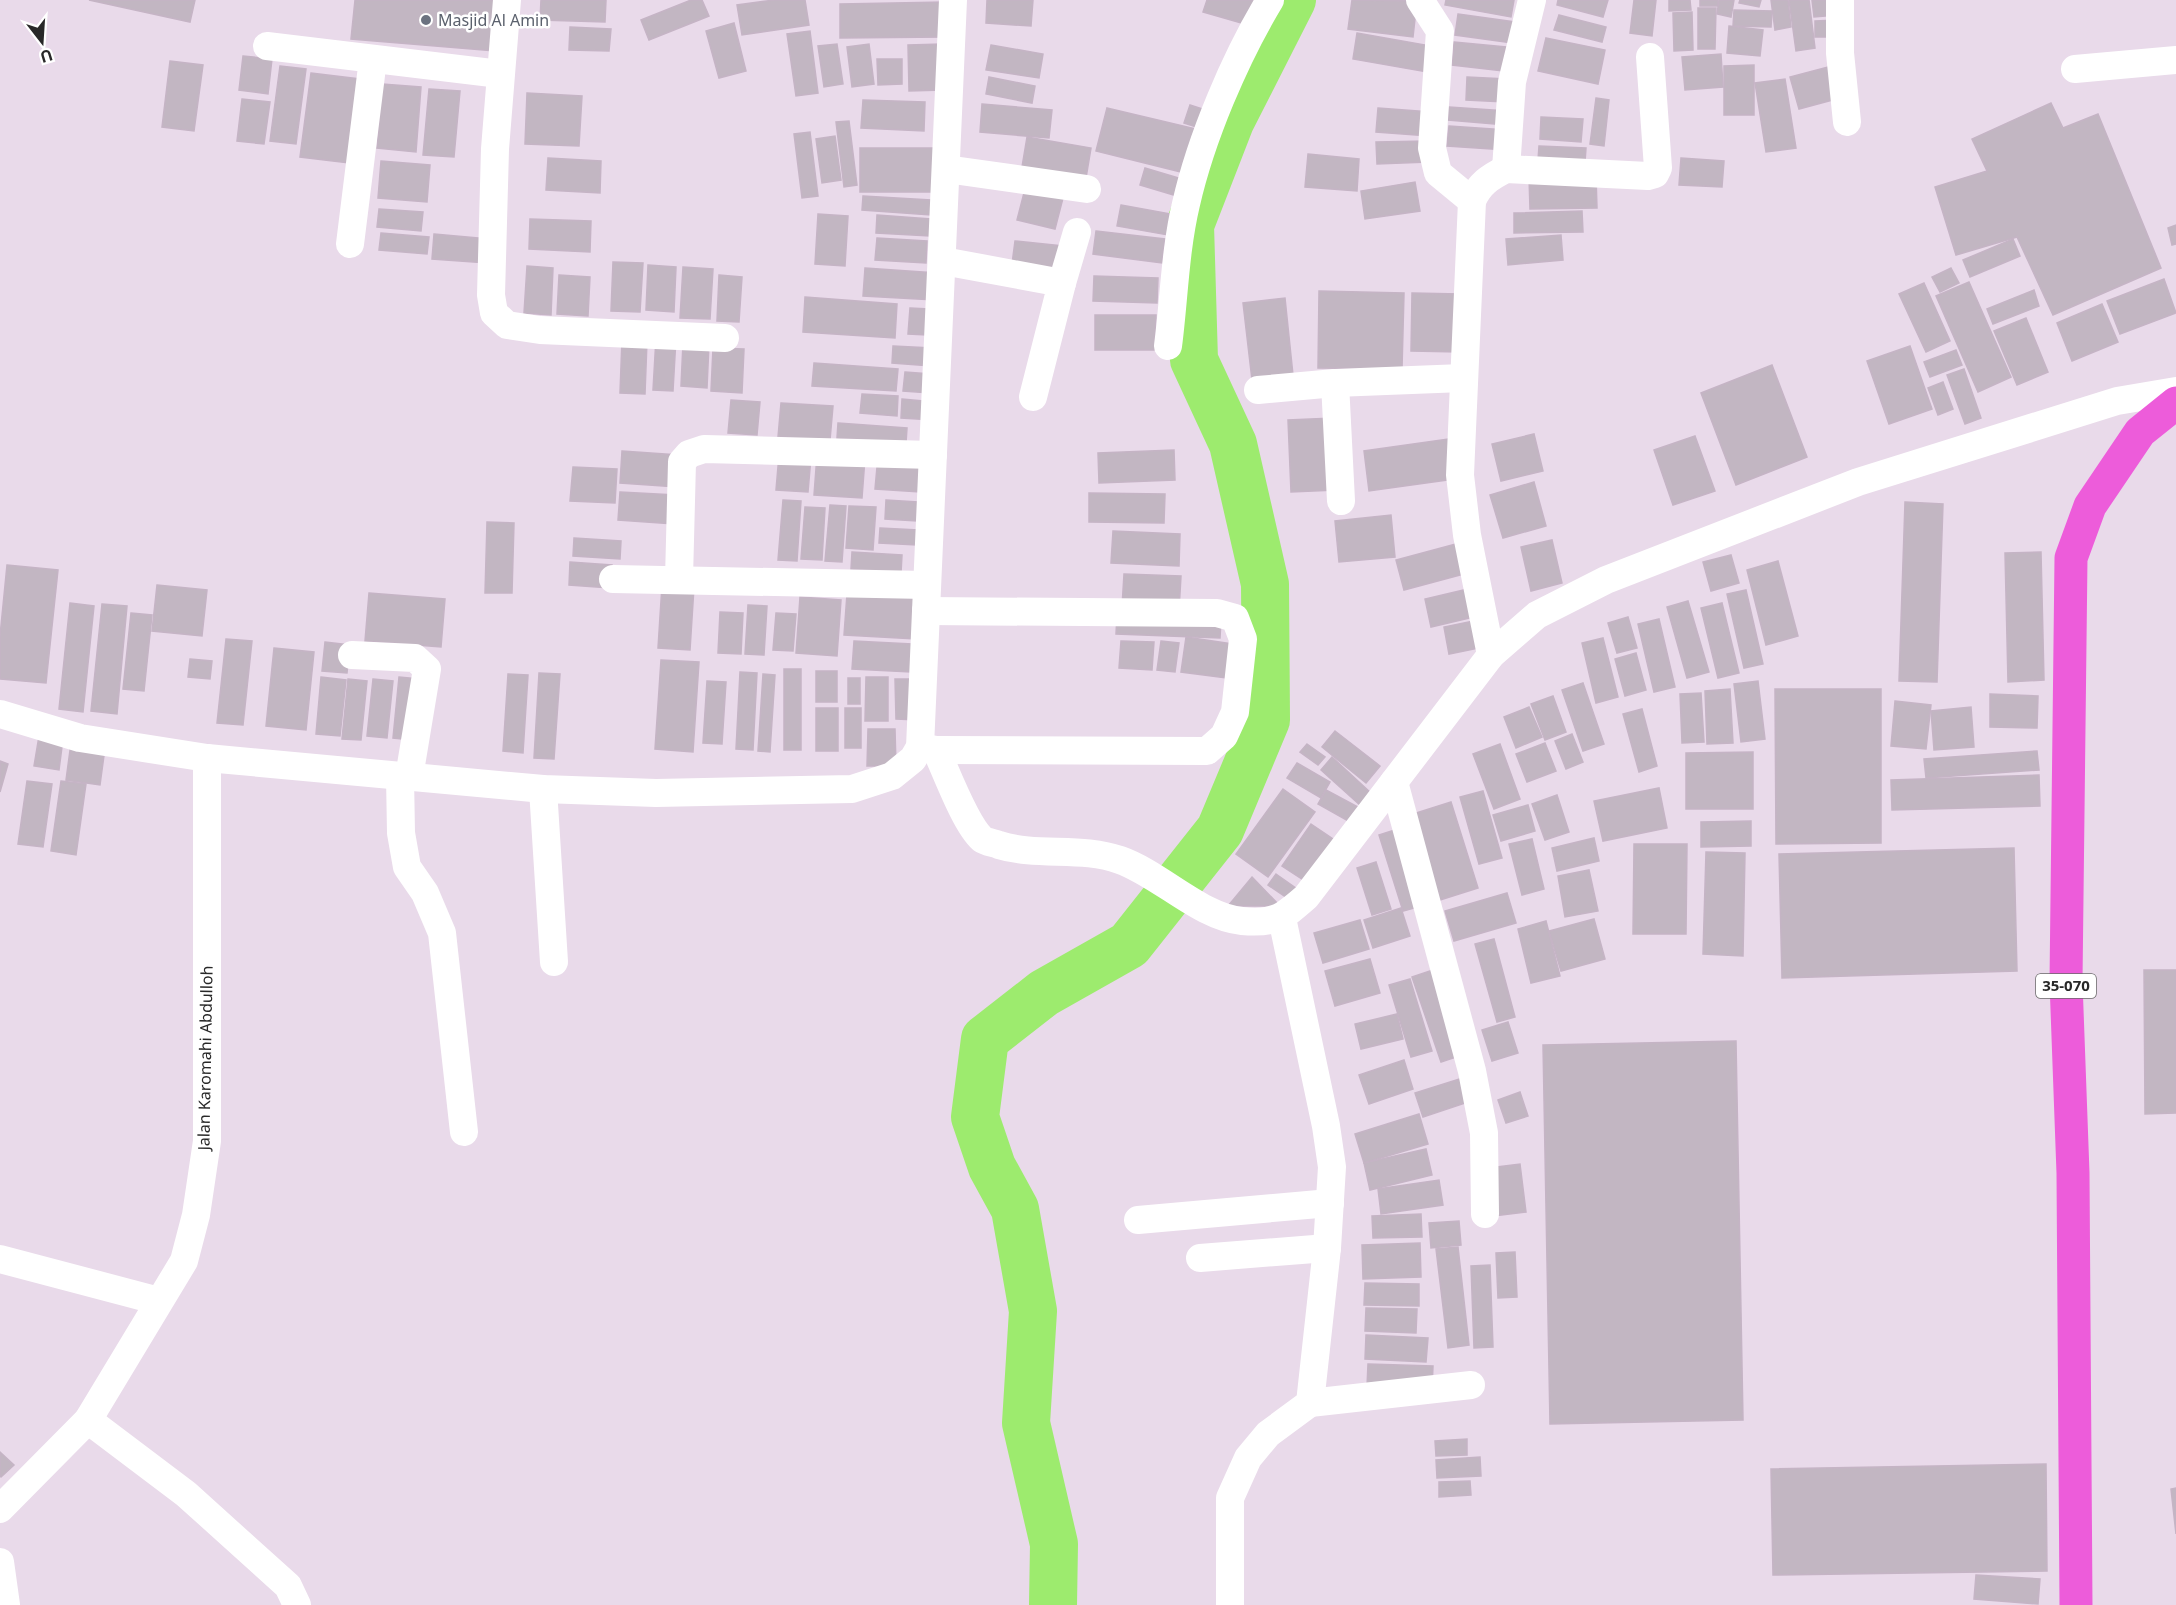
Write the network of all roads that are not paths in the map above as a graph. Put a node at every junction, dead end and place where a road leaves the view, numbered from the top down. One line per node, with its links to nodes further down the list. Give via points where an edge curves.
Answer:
1 (507, 0): 12 (street)
2 (953, 0): 14 (street)
3 (1270, 0): 23 (street, via 1252,29 1200,157 1186,206)
4 (1420, 0): 17 (street, via 1440,31 1432,148 1438,173)
5 (1532, 0): 15 (street, via 1512,82)
6 (1840, 0): 13 (street, via 1840,53)
7 (267, 46): 9 (street)
8 (1650, 57): 15 (street, via 1659,168 1655,174)
9 (373, 59): 12 (street); 19 (street)
10 (2176, 60): 11 (street)
11 (2075, 69)
12 (500, 74): 22 (street, via 491,295 494,314 507,325 540,330)
13 (1847, 122)
14 (946, 169): 16 (street); 20 (street)
15 (1506, 169): 17 (street, via 1487,179)
16 (1087, 189)
17 (1472, 201): 24 (street)
18 (1077, 232): 21 (street)
19 (350, 244)
20 (943, 261): 21 (street); 30 (street)
21 (1062, 283): 28 (street)
22 (725, 338)
23 (1168, 346)
24 (1463, 378): 25 (street); 36 (street, via 1460,480)
25 (1335, 383): 26 (street); 31 (street)
26 (1258, 390)
27 (2176, 391): 36 (street, via 2117,401 1847,486 1606,580 1537,615)
28 (1033, 397)
29 (2176, 403): 61 (main road, 35-070, via 2140,432 2096,496 2071,558 2066,982 2073,1173)
30 (933, 455): 33 (street, via 704,449 689,454 682,462); 34 (street)
31 (1341, 501)
32 (613, 579): 33 (street)
33 (679, 579): 34 (street)
34 (926, 598): 38 (street); 38 (street, via 1217,613 1235,618 1243,639 1235,712 1224,736 1207,751)
35 (352, 655): 40 (street, via 415,658 427,669)
36 (1491, 655): 41 (street)
37 (0, 714): 39 (street, via 80,738)
38 (928, 748): 42 (street, via 892,777 852,789 656,793); 43 (street, via 982,839 1017,850 1120,859 1214,913 1239,921)
39 (207, 758): 40 (street); 52 (street, Jalan Karomahi Abdulloh, via 207,1141 196,1215 184,1261)
40 (405, 776): 42 (street); 45 (street, via 401,833 408,867 425,893 442,933)
41 (1394, 783): 43 (street, via 1306,897); 47 (street, via 1472,1071 1484,1133)
42 (543, 789): 44 (street)
43 (1282, 918): 46 (street, via 1326,1126 1332,1167)
44 (554, 962)
45 (464, 1132)
46 (1330, 1203): 48 (street); 49 (street)
47 (1485, 1214)
48 (1138, 1220)
49 (1327, 1248): 50 (street); 54 (street)
50 (1200, 1257)
51 (0, 1259): 52 (street)
52 (159, 1301): 55 (street, Jalan Karomahi Abdulloh)
53 (1471, 1385): 54 (street)
54 (1310, 1403): 60 (street, via 1268,1434 1248,1458 1230,1498)
55 (88, 1420): 56 (street, Jalan Karomahi Abdulloh); 59 (street, via 186,1494 288,1586)
56 (0, 1509)
57 (0, 1562): 58 (street)
58 (6, 1605)
59 (297, 1605)
60 (1230, 1605)
61 (2076, 1605)

